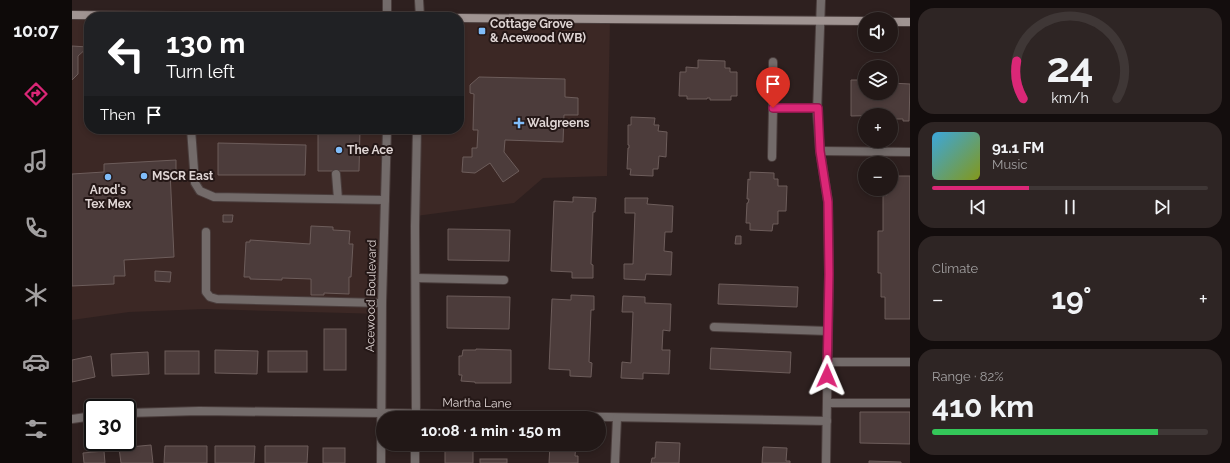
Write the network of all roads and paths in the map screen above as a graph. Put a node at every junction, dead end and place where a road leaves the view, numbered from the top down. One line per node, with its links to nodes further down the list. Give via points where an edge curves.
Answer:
1 (387, 0): 4 (street)
2 (419, 0): 5 (street)
3 (821, 0): 9 (street)
4 (387, 12)
5 (420, 12)
6 (72, 16): 7 (main road)
7 (84, 16)
8 (464, 18): 9 (main road)
9 (821, 21): 10 (main road); 15 (street)
10 (858, 21)
11 (898, 22): 12 (main road)
12 (910, 22)
13 (773, 62): 14 (street)
14 (773, 108): 15 (street); 21 (street)
15 (818, 108): 19 (street)
16 (191, 134): 23 (street, via 195,183 200,191 214,197)
17 (387, 134): 24 (street, Acewood Boulevard)
18 (417, 134): 26 (street)
19 (820, 151): 20 (street); 30 (street, via 828,202)
20 (910, 152)
21 (772, 157)
22 (336, 174): 23 (street)
23 (338, 199): 24 (street)
24 (385, 200): 28 (street, Acewood Boulevard)
25 (206, 232): 28 (street, via 206,292 217,300)
26 (416, 278): 27 (street); 36 (street)
27 (504, 280)
28 (382, 303): 35 (street, Acewood Boulevard)
29 (714, 327): 30 (street)
30 (828, 331): 31 (street)
31 (827, 362): 32 (street); 33 (street)
32 (910, 362)
33 (827, 403): 34 (street); 43 (street)
34 (910, 403)
35 (381, 411)
36 (416, 411)
37 (376, 413): 38 (street, Martha Lane, via 200,411)
38 (136, 414)
39 (84, 417): 42 (street)
40 (606, 418): 41 (street, Martha Lane)
41 (617, 418): 43 (street, Martha Lane); 48 (street)
42 (72, 419)
43 (827, 421): 49 (street)
44 (381, 451): 46 (street, Acewood Boulevard)
45 (415, 451): 47 (street)
46 (381, 463)
47 (415, 463)
48 (615, 463)
49 (826, 463)

